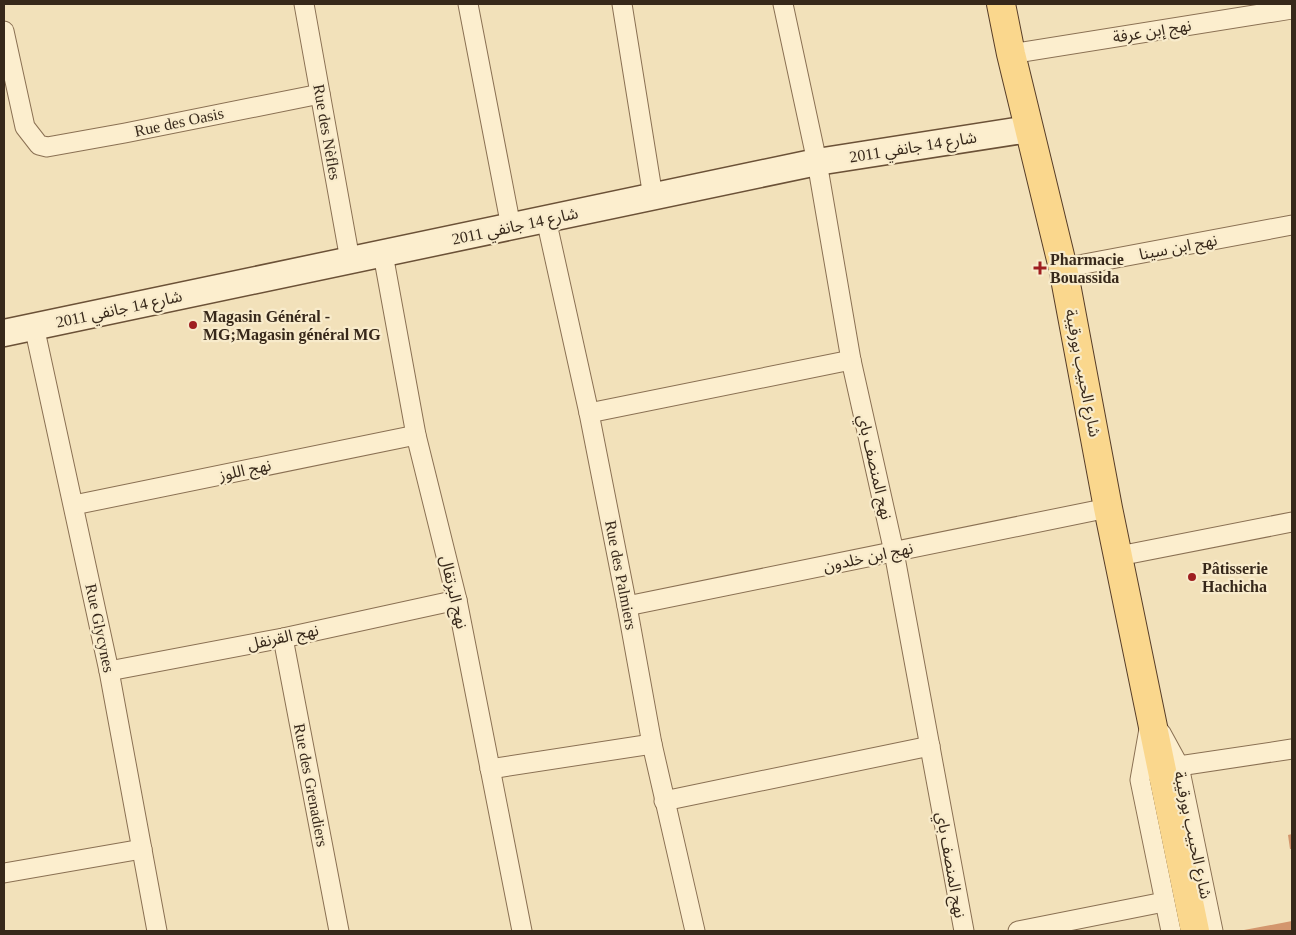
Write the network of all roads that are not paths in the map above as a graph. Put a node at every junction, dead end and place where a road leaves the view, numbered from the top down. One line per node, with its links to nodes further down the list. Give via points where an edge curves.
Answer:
1 (304, 4): 9 (street, Rue des Nèfles)
2 (468, 4): 15 (street)
3 (622, 4): 12 (street)
4 (784, 4): 11 (street, نهج المنصف باي)
5 (1001, 4): 8 (main road, شارع الحبيب بورقيبة)
6 (1292, 8): 8 (street, نهج إبن عرفة)
7 (4, 31): 9 (street, Rue des Oasis, via 25,127 39,145 47,147)
8 (1011, 54): 10 (main road, شارع الحبيب بورقيبة)
9 (320, 94): 17 (street, Rue des Nèfles)
10 (1029, 129): 11 (street, شارع 14 جانفي 2011); 18 (main road, شارع الحبيب بورقيبة)
11 (817, 162): 12 (street, شارع 14 جانفي 2011); 21 (street, نهج المنصف باي)
12 (653, 197): 13 (street, شارع 14 جانفي 2011)
13 (546, 219): 15 (street, شارع 14 جانفي 2011); 22 (street, Rue des Palmiers)
14 (1292, 225): 18 (street, نهج ابن سينا)
15 (511, 227): 16 (street, شارع 14 جانفي 2011)
16 (383, 254): 17 (street, شارع 14 جانفي 2011); 23 (street, نهج البرتقال)
17 (350, 260): 19 (street, شارع 14 جانفي 2011)
18 (1063, 268): 25 (main road, شارع الحبيب بورقيبة)
19 (34, 326): 20 (street, شارع 14 جانفي 2011); 24 (street, Rue Glycynes)
20 (4, 333)
21 (851, 360): 22 (street); 27 (street, نهج المنصف باي)
22 (589, 413): 30 (street, Rue des Palmiers)
23 (416, 435): 24 (street, نهج اللوز); 29 (street, نهج البرتقال)
24 (74, 505): 32 (street, Rue Glycynes)
25 (1108, 508): 27 (street, نهج ابن خلدون); 28 (main road, شارع الحبيب بورقيبة)
26 (1292, 522): 28 (street)
27 (894, 552): 30 (street, نهج ابن خلدون); 35 (street, نهج المنصف باي)
28 (1119, 556): 33 (main road, شارع الحبيب بورقيبة)
29 (457, 600): 31 (street, نهج القرنفل); 38 (street, نهج البرتقال)
30 (627, 606): 34 (street, Rue des Palmiers)
31 (283, 638): 32 (street, نهج القرنفل); 44 (street, Rue des Grenadiers)
32 (109, 671): 40 (street, Rue Glycynes)
33 (1151, 714): 37 (street, شارع الحبيب بورقيبة); 42 (street, شارع الحبيب بورقيبة, via 1140,780); 50 (main road, شارع الحبيب بورقيبة)
34 (652, 744): 38 (street); 39 (street, Rue des Palmiers)
35 (930, 746): 39 (street); 47 (street, نهج المنصف باي)
36 (1292, 749): 37 (street)
37 (1179, 766): 51 (street, شارع الحبيب بورقيبة)
38 (490, 769): 45 (street, نهج البرتقال)
39 (664, 801): 46 (street, Rue des Palmiers)
40 (142, 849): 41 (street); 43 (street, Rue Glycynes)
41 (4, 873)
42 (1164, 902): 48 (street); 49 (street, شارع الحبيب بورقيبة)
43 (157, 931)
44 (340, 931)
45 (522, 931)
46 (696, 931)
47 (964, 931)
48 (1018, 931)
49 (1171, 931)
50 (1195, 931)
51 (1213, 931)

